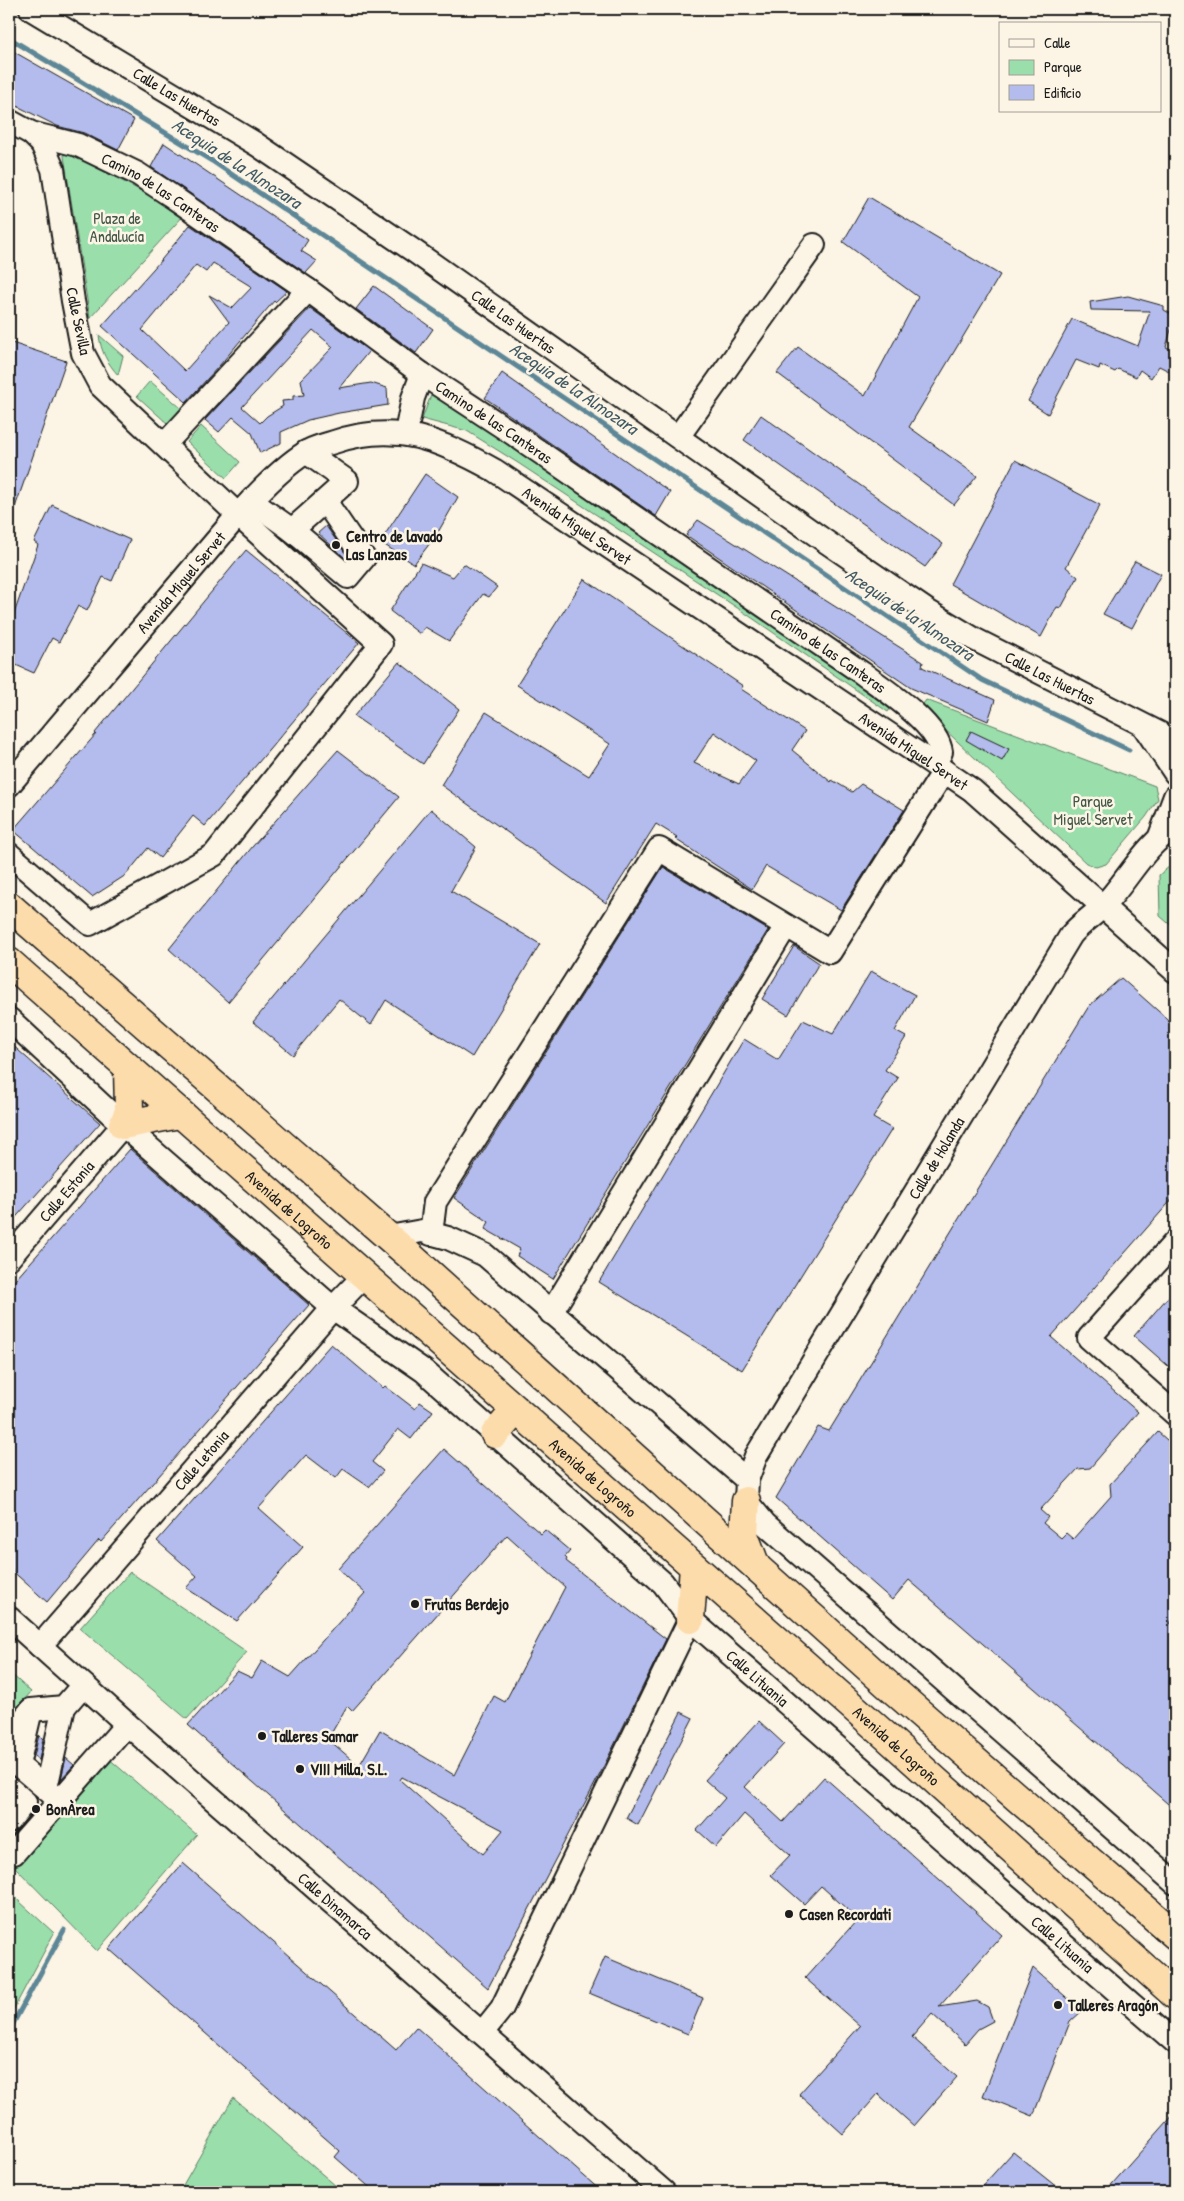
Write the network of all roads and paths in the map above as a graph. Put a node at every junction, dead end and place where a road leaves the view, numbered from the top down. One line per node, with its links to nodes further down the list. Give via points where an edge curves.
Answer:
1 (32, 9): 8 (street, Calle Las Huertas, via 256,144)
2 (9, 122): 3 (street, Camino de las Canteras)
3 (30, 133): 5 (street, Camino de las Canteras, via 78,145 138,174); 9 (street, Calle Sevilla, via 42,144 54,169 72,301 83,353 100,385)
4 (814, 245): 8 (street)
5 (308, 290): 6 (street, Camino de las Canteras); 9 (street)
6 (422, 374): 7 (street); 17 (street, Camino de las Canteras, via 901,701 937,737 941,752)
7 (406, 433): 10 (street, Avenida Miguel Servet, via 357,434); 17 (street, Avenida Miguel Servet, via 438,442 494,470)
8 (678, 437): 14 (street, Calle Las Huertas, via 929,612 974,639)
9 (164, 446): 12 (street, Calle Sevilla)
10 (306, 452): 11 (street, via 346,481); 12 (street, Avenida Miguel Servet)
11 (325, 501): 13 (street); 13 (street, via 364,558 348,577)
12 (244, 508): 13 (street); 19 (street, Avenida Miguel Servet); 22 (street, via 381,644 214,855 90,924)
13 (292, 530)
14 (1143, 726): 15 (street); 16 (street, Calle Las Huertas); 18 (street)
15 (1175, 726)
16 (1175, 741)
17 (940, 768): 24 (street, Avenida Miguel Servet, via 972,790); 25 (street, via 830,952)
18 (1175, 773)
19 (9, 785)
20 (1175, 796): 21 (street, Calle de Holanda)
21 (1168, 832): 24 (street, Calle de Holanda)
22 (9, 854)
23 (9, 906): 33 (highway)
24 (1103, 906): 27 (street, Avenida Miguel Servet); 42 (street, Calle de Holanda, via 1071,935 761,1446)
25 (786, 926): 32 (street, via 659,850 435,1202); 38 (street)
26 (9, 962): 29 (highway, Avenida de Logroño)
27 (1175, 971)
28 (9, 1019): 31 (street, Calle Lituania)
29 (128, 1068): 30 (highway, Avenida de Logroño); 31 (highway, via 128,1111)
30 (179, 1114): 31 (highway); 36 (highway, Avenida de Logroño)
31 (123, 1126): 35 (street, Calle Estonia); 37 (street, Calle Lituania)
32 (431, 1234): 33 (street, via 422,1231); 38 (street, via 485,1255)
33 (390, 1237): 43 (highway)
34 (1175, 1242): 40 (street, via 1088,1338)
35 (9, 1258)
36 (364, 1276): 37 (street, Calle Letonia); 39 (highway, Avenida de Logroño)
37 (333, 1308): 41 (street, Calle Lituania, via 424,1370); 48 (street, Calle Letonia)
38 (551, 1313): 42 (street)
39 (515, 1411): 41 (highway); 44 (highway, Avenida de Logroño)
40 (1175, 1414)
41 (495, 1434): 47 (street, Calle Lituania, via 664,1583)
42 (746, 1491): 43 (highway, via 744,1535); 58 (street, via 766,1524)
43 (755, 1565): 59 (highway, via 890,1688)
44 (694, 1567): 45 (highway, Avenida de Logroño); 47 (highway)
45 (722, 1592): 47 (highway); 60 (highway, Avenida de Logroño)
46 (9, 1618): 48 (street, Calle Dinamarca)
47 (690, 1619): 61 (street, via 502,2008); 62 (street, Calle Lituania)
48 (40, 1646): 49 (street, Calle Dinamarca)
49 (83, 1684): 50 (street); 51 (street, Calle Dinamarca)
50 (47, 1709): 52 (street); 53 (street); 53 (street, via 18,1765)
51 (127, 1724): 53 (street); 61 (street, Calle Dinamarca)
52 (9, 1737)
53 (42, 1785): 55 (street)
54 (17, 1795): 55 (street); 56 (street)
55 (44, 1818): 57 (street, via 14,1853)
56 (9, 1821)
57 (9, 1848)
58 (1175, 1883)
59 (1175, 1935)
60 (1175, 1996)
61 (482, 2033): 63 (street, Calle Dinamarca)
62 (1175, 2042)
63 (664, 2192)

